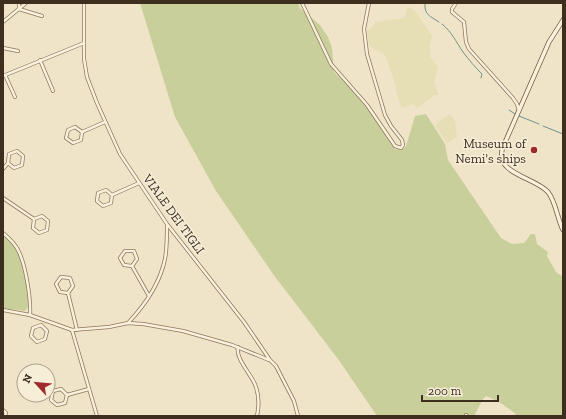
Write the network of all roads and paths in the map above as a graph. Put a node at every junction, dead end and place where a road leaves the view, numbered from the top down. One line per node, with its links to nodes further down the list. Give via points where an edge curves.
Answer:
1 (20, 3): 7 (street)
2 (26, 3): 7 (street)
3 (84, 3): 11 (street, VIALE DEI TIGLI)
4 (302, 3): 5 (street, via 331,64 367,105 395,146 400,148 403,142 385,115 366,49 364,29)
5 (370, 3)
6 (456, 3): 18 (street, via 452,12 464,22 469,49 513,98)
7 (19, 9): 8 (street); 10 (street)
8 (42, 16)
9 (563, 20): 18 (street, via 549,42)
10 (3, 22)
11 (84, 43): 14 (street); 19 (street, VIALE DEI TIGLI, via 87,77)
12 (3, 48): 13 (street)
13 (18, 51)
14 (40, 60): 15 (street); 16 (street)
15 (4, 76): 17 (street)
16 (53, 91)
17 (15, 97)
18 (520, 111): 28 (street, via 502,150 502,161 511,170 548,192)
19 (105, 122): 20 (street); 23 (street, VIALE DEI TIGLI, via 120,154)
20 (82, 132): 20 (street, via 76,127 68,130 66,138 73,144 81,140)
21 (8, 163): 21 (street, via 14,168 22,165 24,156 17,151 9,154); 22 (street)
22 (3, 169)
23 (139, 183): 24 (street); 27 (street, VIALE DEI TIGLI)
24 (112, 195): 24 (street, via 106,190 98,193 97,201 104,206 111,203)
25 (3, 198): 26 (street)
26 (34, 219): 26 (street, via 33,228 40,233 47,230 48,221 42,216)
27 (167, 224): 32 (street, via 164,262); 41 (street, VIALE DEI TIGLI, via 244,322)
28 (563, 230)
29 (4, 234): 34 (street, via 16,246 22,259)
30 (132, 266): 30 (street, via 137,259 134,251 125,251 120,258 124,265); 32 (street)
31 (68, 293): 31 (street, via 73,286 72,282 70,278 61,277 56,284 60,292); 39 (street)
32 (149, 296): 36 (street)
33 (3, 310): 34 (street)
34 (30, 315): 35 (street)
35 (44, 320): 37 (street); 38 (street)
36 (128, 323): 39 (street); 40 (street, via 183,331)
37 (41, 325): 37 (street, via 33,328 31,336 37,342 45,339 47,331)
38 (72, 330): 39 (street); 42 (street)
39 (77, 330)
40 (238, 347): 41 (street); 47 (street, via 238,354 256,388)
41 (270, 360): 48 (street, VIALE DEI TIGLI, via 276,366 291,395)
42 (89, 389): 43 (street); 46 (street)
43 (67, 394): 43 (street, via 61,389 53,391 51,400 57,405 65,403)
44 (3, 410): 45 (street)
45 (5, 416)
46 (97, 416)
47 (257, 416)
48 (298, 416)

